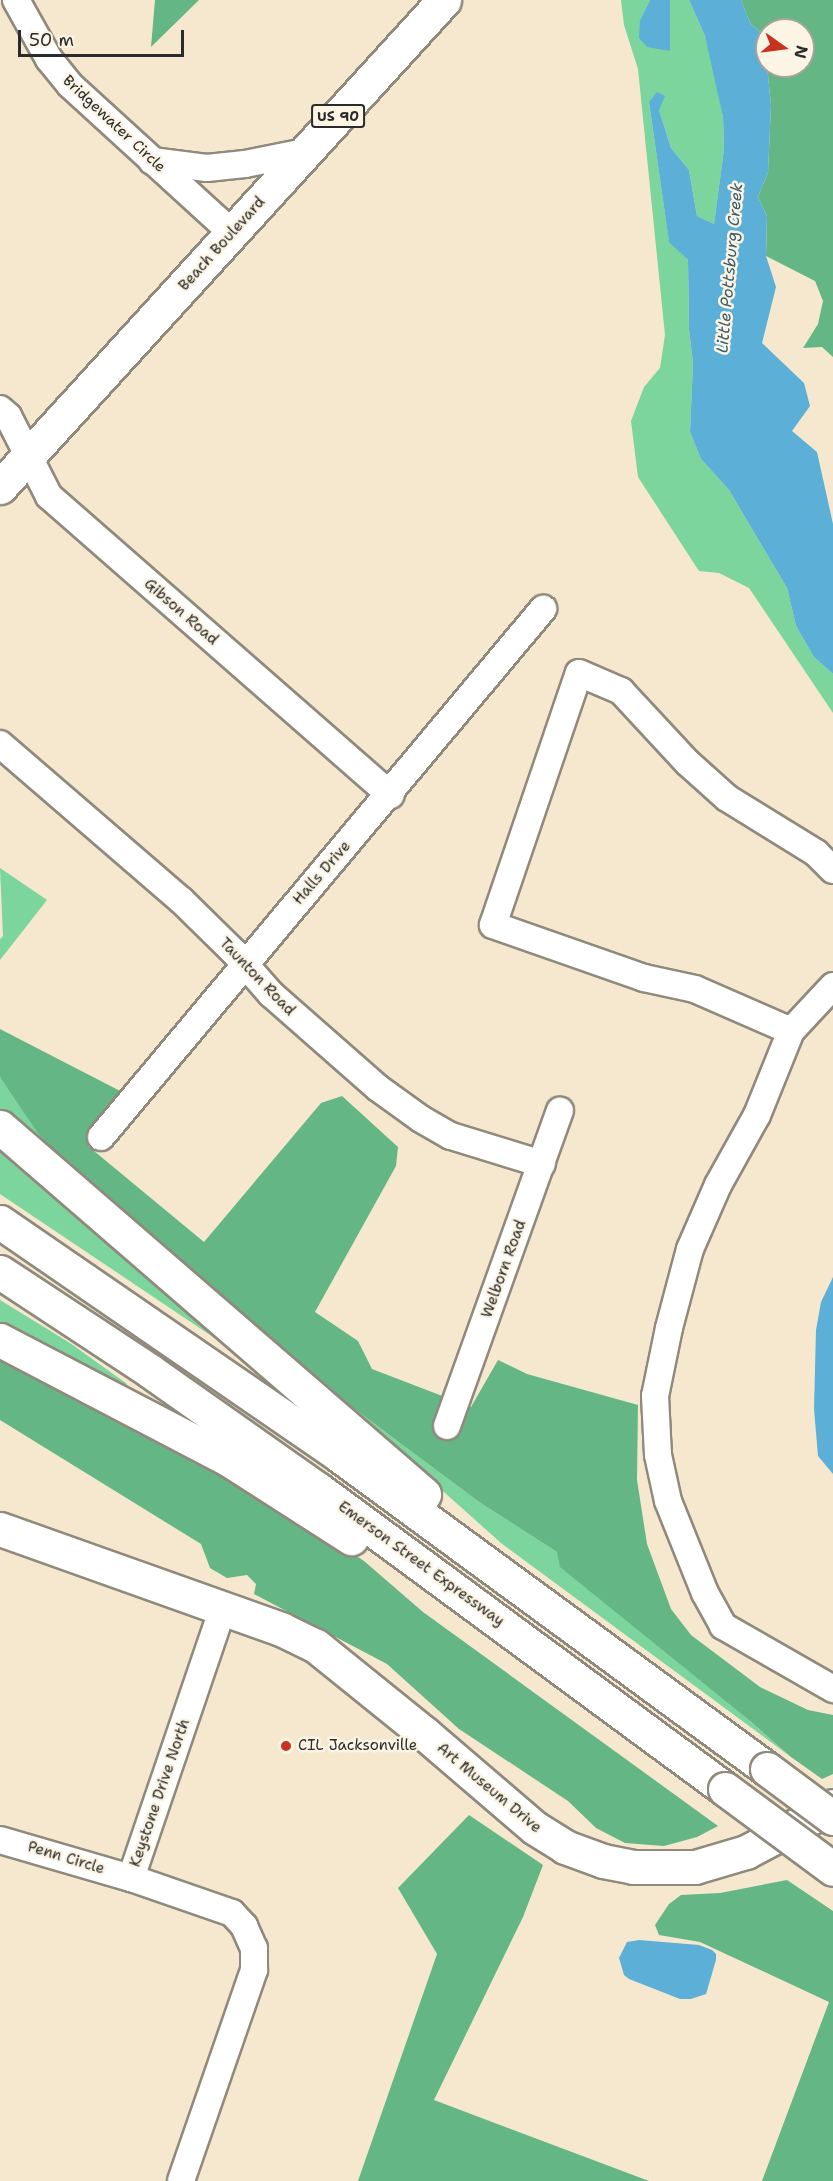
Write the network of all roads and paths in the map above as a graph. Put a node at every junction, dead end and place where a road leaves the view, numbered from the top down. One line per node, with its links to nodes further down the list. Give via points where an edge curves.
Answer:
1 (16, 0): 4 (street, Bridgewater Circle, via 49,59 70,85)
2 (444, 0): 3 (main road, Beach Boulevard / US 90)
3 (305, 152): 4 (street, via 207,168); 5 (main road, Beach Boulevard / US 90)
4 (152, 161): 5 (street, Bridgewater Circle)
5 (232, 233): 7 (main road, Beach Boulevard / US 90)
6 (0, 409): 7 (street, Gibson Road, via 8,416)
7 (29, 455): 8 (main road, Beach Boulevard / US 90); 11 (street, Gibson Road, via 49,496)
8 (0, 487)
9 (543, 609): 11 (street, Halls Drive)
10 (0, 744): 13 (street, Taunton Road, via 181,900)
11 (390, 795): 13 (street, Halls Drive)
12 (833, 870): 15 (street, via 816,854 727,798 688,764 621,691 579,673 493,925 644,978 695,989)
13 (244, 963): 18 (street, Halls Drive); 19 (street, Taunton Road, via 266,990 350,1065 421,1119 451,1136)
14 (833, 986): 15 (street)
15 (790, 1031): 28 (street, via 757,1114 718,1185 690,1249 655,1396 658,1455 668,1501 705,1593 723,1626)
16 (560, 1111): 19 (street, Welborn Road)
17 (0, 1126): 25 (main road, via 404,1476)
18 (101, 1137)
19 (542, 1164): 23 (street, Welborn Road)
20 (0, 1222): 25 (main road, via 291,1422)
21 (0, 1272): 27 (main road, Emerson Street Expressway, via 310,1483)
22 (0, 1340): 27 (main road, via 231,1461 360,1544)
23 (447, 1426)
24 (0, 1529): 26 (main road, Art Museum Drive)
25 (523, 1589): 30 (main road, bridge)
26 (223, 1608): 29 (main road, Art Museum Drive, via 316,1647 535,1828 565,1847 603,1861 633,1867 695,1867 746,1852); 33 (street, Keystone Drive North)
27 (498, 1621): 32 (main road, Emerson Street Expressway, bridge)
28 (833, 1689)
29 (833, 1806)
30 (833, 1818)
31 (0, 1840): 33 (street, Penn Circle)
32 (833, 1869)
33 (131, 1878): 34 (street, Keystone Drive North, via 232,1913 244,1926 254,1948 254,1970)
34 (181, 2181)

